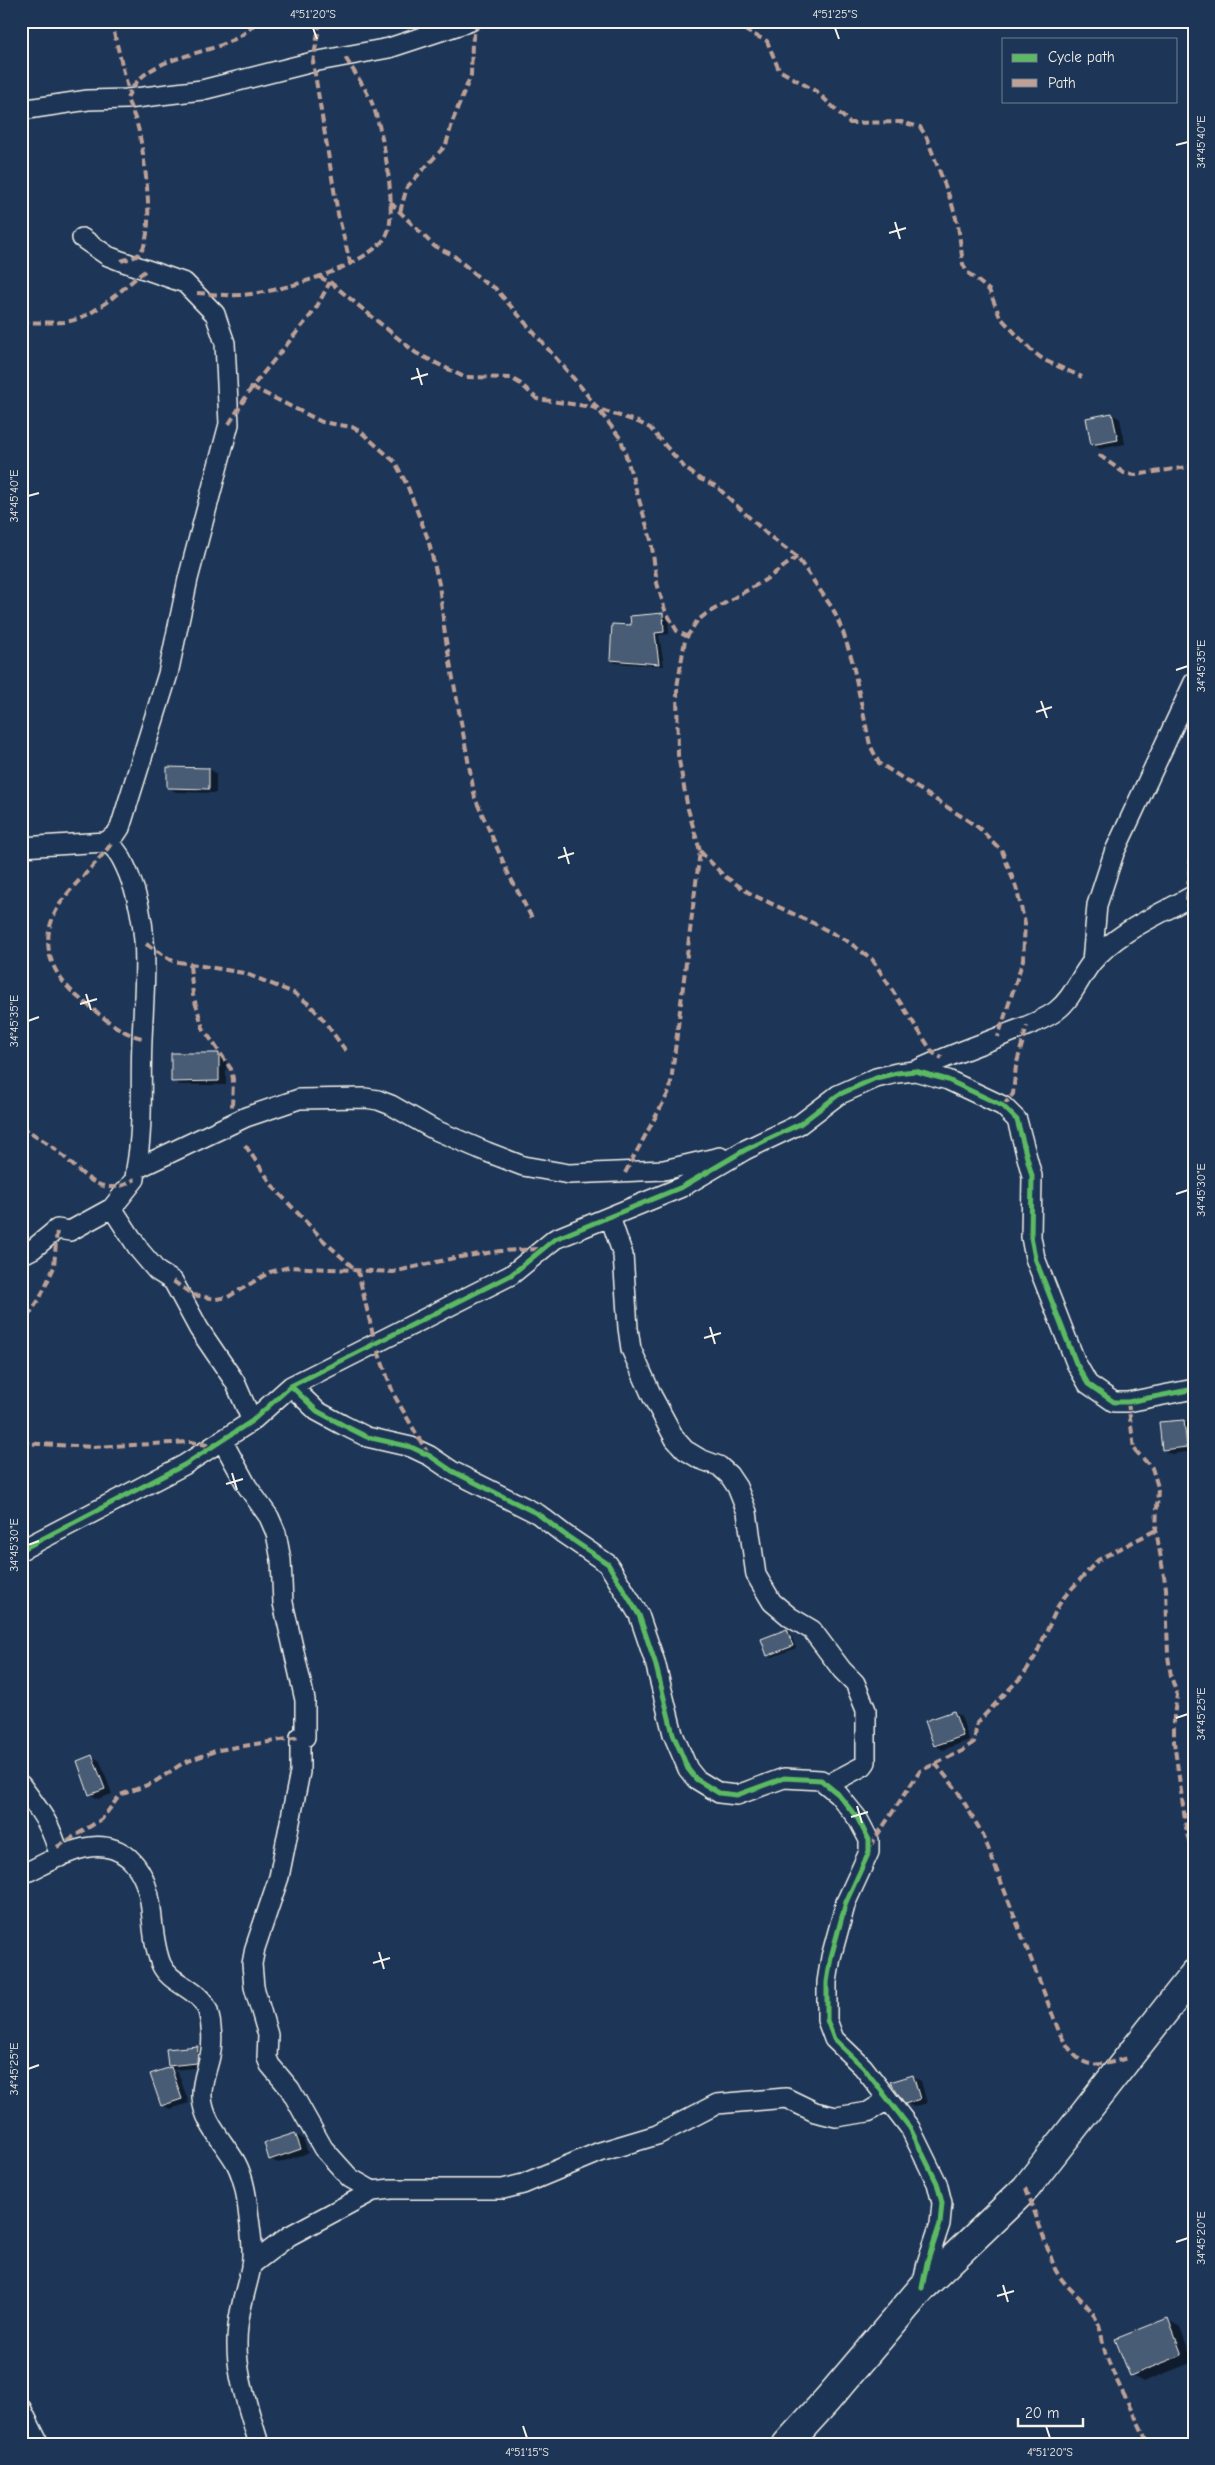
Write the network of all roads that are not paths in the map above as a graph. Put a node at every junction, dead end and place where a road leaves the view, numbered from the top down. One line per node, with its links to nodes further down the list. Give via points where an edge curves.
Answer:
1 (471, 21): 2 (street, via 389,48 313,62 202,90 88,100)
2 (21, 110)
3 (82, 238): 5 (street, via 121,261 185,283 215,314 225,342 229,424 154,720 120,828)
4 (1194, 682): 8 (street, via 1114,853 1097,905)
5 (106, 842): 6 (street); 11 (street, via 120,855 135,890 146,944 140,1147)
6 (21, 847)
7 (1194, 895): 8 (street, via 1167,907 1119,937)
8 (1092, 962): 9 (street, via 1068,1002 1055,1012)
9 (915, 1071): 10 (street, via 876,1078 838,1095 800,1124); 16 (street, via 948,1080 974,1092 1003,1106 1017,1120 1032,1176 1035,1258 1076,1363 1088,1384 1114,1402)
10 (745, 1150): 11 (street, via 664,1170 569,1174 523,1166 433,1129 378,1100 299,1099 246,1117); 13 (street, via 682,1187)
11 (136, 1169): 12 (street, via 135,1179)
12 (112, 1208): 14 (street, via 70,1231 57,1228 33,1250); 17 (street, via 136,1246 157,1271 173,1281 199,1329 235,1382)
13 (610, 1217): 15 (street, via 555,1239 512,1274); 20 (street, via 623,1255 631,1349 663,1419 685,1450 719,1466 729,1476 743,1498 756,1574 772,1602 812,1630 855,1683 862,1698 866,1710 866,1762 829,1784)
14 (21, 1255)
15 (291, 1386): 17 (street); 20 (street, via 317,1411 343,1425 367,1437 430,1456 452,1471 538,1514 608,1564 639,1615 655,1662 672,1734 688,1769 702,1783 719,1793 737,1795 784,1778)
16 (1194, 1389)
17 (252, 1421): 18 (street)
18 (222, 1440): 19 (street, via 184,1464); 26 (street, via 246,1486 276,1532 283,1603 305,1700 305,1737 300,1737 300,1772 279,1877 252,1964 254,1987 268,2035 267,2058 290,2089 323,2148 350,2178)
19 (21, 1550)
20 (821, 1780): 25 (street, via 853,1812 866,1832 870,1846 846,1902 831,1956 827,2020 834,2039 863,2067)
21 (21, 1785): 22 (street, via 46,1818 58,1844)
22 (60, 1857): 23 (street); 27 (street, via 87,1846 100,1845 114,1847 134,1862 146,1886 161,1963 173,1979 200,1999 208,2011 211,2050 202,2097 206,2115 237,2165 243,2182)
23 (21, 1875)
24 (1194, 1974): 28 (highway, via 1026,2188)
25 (887, 2100): 26 (street, via 868,2112 836,2117 820,2114 786,2098 717,2104 657,2135 600,2152 523,2184 503,2189); 28 (street, via 910,2128 941,2195 940,2224)
26 (373, 2191): 27 (street, via 289,2236)
27 (251, 2266): 31 (street, via 238,2326 237,2352 242,2393)
28 (922, 2288): 32 (highway)
29 (21, 2408): 30 (street)
30 (39, 2444)
31 (259, 2444)
32 (786, 2444)

